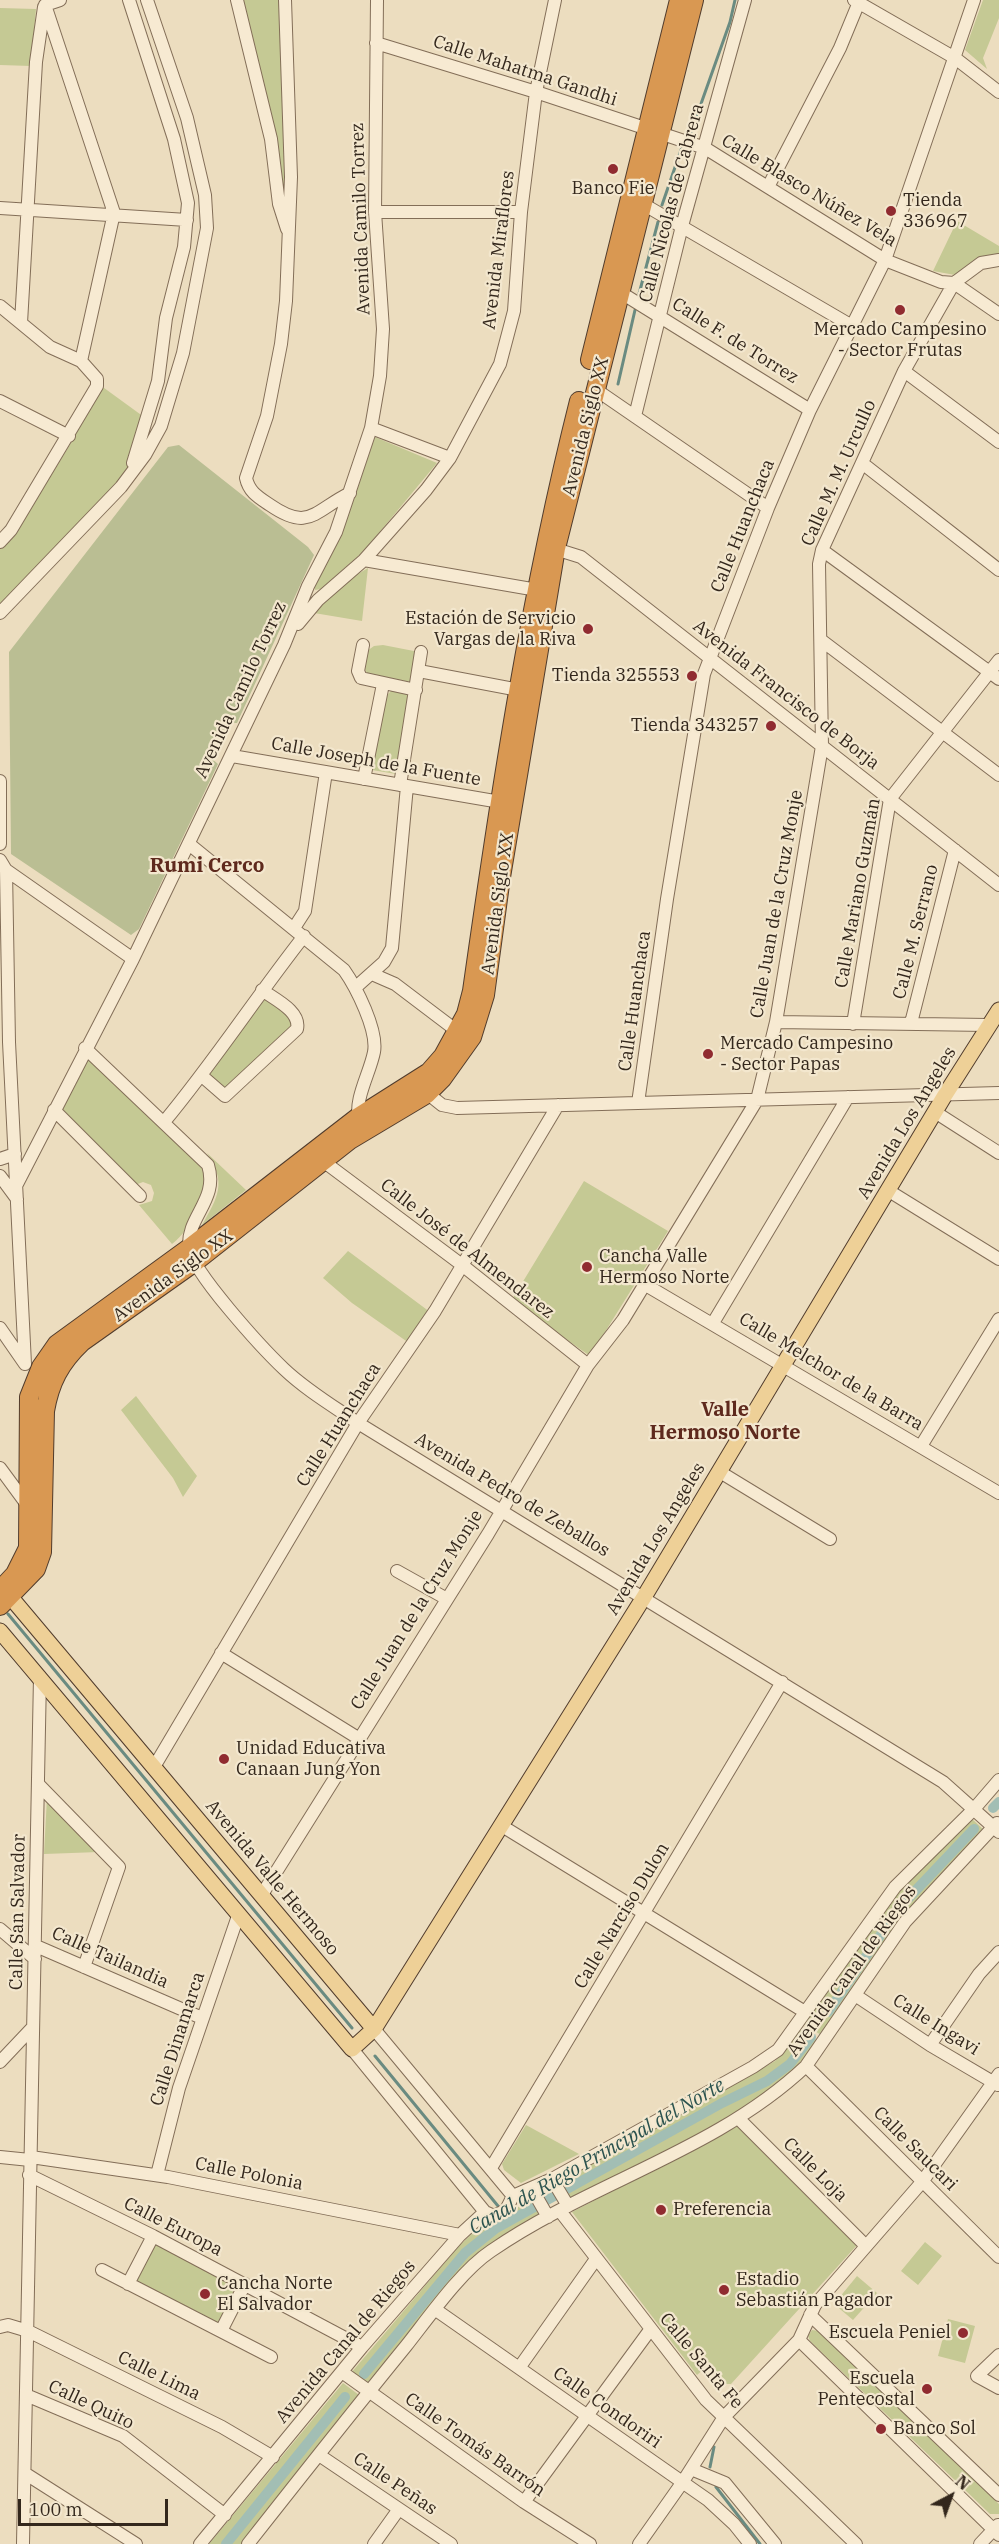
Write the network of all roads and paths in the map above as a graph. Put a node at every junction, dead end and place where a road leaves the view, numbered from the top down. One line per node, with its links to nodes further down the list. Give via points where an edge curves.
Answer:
1 (60, 0): 13 (street)
2 (129, 0): 27 (street, via 174,139 188,203)
3 (147, 0): 50 (street, via 187,118 205,195 207,228 183,353 160,426)
4 (237, 0): 29 (street, via 271,139 279,204)
5 (285, 0): 29 (street)
6 (377, 0): 14 (street, Avenida Camilo Torrez)
7 (555, 0): 16 (street, Avenida Miraflores)
8 (679, 0): 18 (highway, Avenida Siglo XX)
9 (694, 0): 18 (highway, Avenida Siglo XX)
10 (745, 0): 19 (street, Calle Nicolas de Cabrera)
11 (974, 0): 15 (street, Calle Huanchaca)
12 (857, 1): 15 (street); 20 (street, via 840,48)
13 (45, 3): 23 (street, via 36,62); 26 (street)
14 (376, 43): 16 (street, Calle Mahatma Gandhi); 24 (street, Avenida Camilo Torrez)
15 (955, 58): 17 (street); 30 (street, Calle Huanchaca)
16 (536, 92): 18 (street, Calle Mahatma Gandhi); 25 (street, Avenida Miraflores)
17 (999, 92)
18 (655, 132): 19 (street, Calle Blasco Núñez Vela); 21 (highway, Avenida Siglo XX); 33 (highway, Avenida Siglo XX)
19 (705, 148): 20 (street, Calle Blasco Núñez Vela); 28 (street, Calle Nicolas de Cabrera)
20 (768, 187): 30 (street, Calle Blasco Núñez Vela)
21 (643, 204): 28 (street); 33 (highway, Avenida Siglo XX)
22 (0, 208): 23 (street)
23 (26, 209): 26 (street); 37 (street)
24 (375, 212): 25 (street); 45 (street, Avenida Camilo Torrez, via 383,329)
25 (521, 212): 48 (street, Avenida Miraflores, via 513,311 500,364)
26 (114, 213): 27 (street); 39 (street)
27 (187, 220): 50 (street, via 166,318 158,381)
28 (682, 226): 36 (street, Calle Nicolas de Cabrera); 38 (street)
29 (289, 233): 51 (street, via 286,301 276,374 246,478 253,493 296,519 315,514)
30 (885, 260): 32 (street, Calle Blasco Núñez Vela, via 941,282); 38 (street, Calle Huanchaca)
31 (999, 260): 32 (street, Calle M. M. Urcullo, via 981,263)
32 (954, 283): 35 (street, Calle Blasco Núñez Vela); 40 (street, Calle M. M. Urcullo)
33 (615, 289): 36 (street, Calle F. de Torrez); 41 (highway, Avenida Siglo XX); 54 (highway, Avenida Siglo XX)
34 (0, 306): 37 (street)
35 (999, 314)
36 (661, 316): 43 (street, Calle F. de Torrez); 44 (street, Calle Nicolas de Cabrera)
37 (21, 322): 39 (street, via 50,347)
38 (852, 326): 43 (street, Calle Huanchaca)
39 (81, 361): 46 (street, via 97,379 97,387)
40 (904, 371): 47 (street); 49 (street, Calle M. M. Urcullo)
41 (595, 389): 44 (street); 54 (highway, Avenida Siglo XX)
42 (0, 401): 46 (street)
43 (810, 410): 52 (street, Calle Huanchaca)
44 (635, 416): 52 (street)
45 (371, 428): 48 (street); 51 (street, Avenida Camilo Torrez)
46 (69, 436): 53 (street)
47 (999, 442)
48 (450, 458): 56 (street, Avenida Miraflores)
49 (862, 463): 55 (street, Calle M. M. Urcullo); 57 (street)
50 (129, 475): 59 (street)
51 (350, 493): 61 (street, Avenida Camilo Torrez)
52 (768, 508): 64 (street, Calle Huanchaca)
53 (0, 542)
54 (551, 547): 58 (highway, Avenida Siglo XX); 64 (street, Avenida Francisco de Borja, via 581,557)
55 (822, 550): 60 (street, Calle M. M. Urcullo); 67 (street)
56 (364, 560): 58 (street); 61 (street, Avenida Miraflores, via 302,617)
57 (999, 570)
58 (543, 590): 70 (highway, Avenida Siglo XX); 80 (highway, Avenida Siglo XX)
59 (0, 613)
60 (821, 640): 71 (street); 72 (street, Calle M. M. Urcullo)
61 (284, 645): 73 (street, Avenida Camilo Torrez)
62 (363, 645): 68 (street, via 359,675 365,681)
63 (421, 652): 66 (street)
64 (711, 658): 72 (street, Avenida Francisco de Borja); 106 (street, Calle Huanchaca, via 704,674 675,849)
65 (999, 660): 67 (street, Calle Mariano Guzmán)
66 (419, 671): 69 (street); 70 (street)
67 (994, 676): 71 (street, Calle Mariano Guzmán)
68 (383, 684): 69 (street); 76 (street)
69 (416, 690): 78 (street)
70 (519, 690): 80 (highway, Avenida Siglo XX)
71 (943, 732): 75 (street); 79 (street, Calle Mariano Guzmán)
72 (822, 746): 79 (street, Avenida Francisco de Borja); 92 (street, Calle Juan de la Cruz Monje)
73 (232, 756): 74 (street, Calle Joseph de la Fuente); 82 (street, Avenida Camilo Torrez)
74 (326, 772): 76 (street, Calle Joseph de la Fuente); 86 (street)
75 (999, 775)
76 (364, 778): 78 (street, Calle Joseph de la Fuente)
77 (0, 781): 81 (street)
78 (404, 785): 80 (street, Calle Joseph de la Fuente); 88 (street, via 392,948)
79 (890, 799): 83 (street, Avenida Francisco de Borja); 94 (street, Calle Mariano Guzmán)
80 (506, 803): 97 (highway, Avenida Siglo XX, via 472,990); 101 (highway, Avenida Siglo XX, via 480,1017 460,1055)
81 (0, 837)
82 (189, 844): 86 (street); 87 (street, Avenida Camilo Torrez)
83 (955, 850): 85 (street, Avenida Francisco de Borja); 93 (street, Calle M. Serrano)
84 (3, 865): 87 (street); 98 (street)
85 (999, 885)
86 (299, 932): 89 (street, via 344,970); 90 (street)
87 (133, 959): 99 (street, Avenida Camilo Torrez)
88 (372, 974): 89 (street); 97 (street, via 395,984)
89 (356, 987): 111 (street, via 375,1050)
90 (262, 990): 100 (street); 100 (street, via 293,1013 297,1029 225,1096)
91 (999, 1010): 95 (main road, Avenida Los Angeles)
92 (776, 1022): 94 (street); 105 (street, Calle Juan de la Cruz Monje)
93 (911, 1023): 94 (street); 95 (street)
94 (853, 1024)
95 (988, 1025): 103 (main road, Avenida Los Angeles)
96 (0, 1029): 98 (street)
97 (457, 1031): 101 (highway, Avenida Siglo XX)
98 (9, 1042): 113 (street)
99 (85, 1048): 108 (street, Avenida Camilo Torrez); 110 (street)
100 (202, 1076): 110 (street)
101 (421, 1088): 107 (street, via 442,1105 457,1108); 111 (highway, Avenida Siglo XX)
102 (999, 1094): 103 (street)
103 (945, 1095): 104 (street); 109 (main road, Avenida Los Angeles)
104 (848, 1097): 105 (street); 126 (street)
105 (757, 1100): 106 (street); 124 (street, Calle Juan de la Cruz Monje)
106 (638, 1103): 107 (street)
107 (558, 1105): 123 (street, Calle Huanchaca)
108 (54, 1110): 117 (street, Avenida Camilo Torrez); 119 (street)
109 (935, 1112): 112 (street); 118 (main road, Avenida Los Angeles)
110 (164, 1122): 121 (street, via 208,1165 212,1177 209,1194 191,1234)
111 (361, 1124): 115 (highway, Avenida Siglo XX); 121 (highway, Avenida Siglo XX)
112 (999, 1153)
113 (15, 1154): 114 (street); 117 (street)
114 (0, 1159)
115 (323, 1161): 121 (highway, Avenida Siglo XX); 123 (street, Calle José de Almendarez)
116 (0, 1176): 120 (street)
117 (17, 1184): 120 (street)
118 (889, 1191): 122 (street); 129 (main road, Avenida Los Angeles)
119 (140, 1196)
120 (17, 1199): 130 (street)
121 (192, 1255): 130 (highway, Avenida Siglo XX); 131 (street, Avenida Pedro de Zeballos, via 220,1298 285,1369)
122 (999, 1259)
123 (462, 1265): 128 (street, Calle José de Almendarez); 131 (street, Calle Huanchaca)
124 (644, 1284): 126 (street, Calle Melchor de la Barra); 128 (street, Calle Juan de la Cruz Monje)
125 (999, 1319): 132 (street)
126 (713, 1323): 129 (street, Calle Melchor de la Barra)
127 (0, 1328): 130 (street)
128 (588, 1365): 136 (street, Calle Juan de la Cruz Monje)
129 (785, 1365): 132 (street, Calle Melchor de la Barra); 134 (main road, Avenida Los Angeles)
130 (37, 1376): 137 (highway, Avenida Siglo XX, via 28,1406); 140 (highway, Avenida Siglo XX, via 45,1412 42,1552 36,1569)
131 (358, 1423): 136 (street, Avenida Pedro de Zeballos); 144 (street, Calle Huanchaca)
132 (921, 1446): 135 (street, Calle Melchor de la Barra)
133 (0, 1468): 137 (street)
134 (720, 1472): 138 (street); 141 (main road, Avenida Los Angeles)
135 (999, 1493)
136 (501, 1509): 141 (street, Avenida Pedro de Zeballos); 142 (street, Calle Juan de la Cruz Monje)
137 (30, 1510): 140 (highway, Avenida Siglo XX, via 28,1548)
138 (830, 1539)
139 (397, 1571): 142 (street)
140 (3, 1593): 148 (main road, Avenida Valle Hermoso)
141 (644, 1597): 146 (street, Avenida Pedro de Zeballos); 152 (main road, Avenida Los Angeles)
142 (447, 1599): 147 (street, Calle Juan de la Cruz Monje)
143 (0, 1630): 145 (main road)
144 (221, 1653): 147 (street); 148 (street, Calle Huanchaca)
145 (40, 1677): 150 (street, Calle San Salvador); 156 (main road)
146 (782, 1682): 151 (street, Avenida Pedro de Zeballos, via 943,1782); 155 (street, Calle Narciso Dulon)
147 (358, 1738): 154 (street, Calle Juan de la Cruz Monje)
148 (154, 1767): 154 (main road, Avenida Valle Hermoso)
149 (999, 1780): 151 (street, Avenida Canal de Riegos)
150 (38, 1784): 158 (street, Calle San Salvador); 161 (street, via 119,1867)
151 (974, 1809): 153 (street, Avenida Pedro de Zeballos); 163 (street, Avenida Canal de Riegos, via 895,1887)
152 (502, 1826): 155 (street); 166 (main road, Avenida Los Angeles)
153 (997, 1827): 162 (street, Avenida Canal de Riegos, via 905,1922)
154 (261, 1896): 166 (main road, Avenida Valle Hermoso)
155 (644, 1915): 163 (street); 175 (street, Calle Narciso Dulon)
156 (238, 1916): 164 (street, Calle Dinamarca); 168 (main road)
157 (0, 1929): 160 (street, Calle Tailandia)
158 (36, 1946): 160 (street, Calle San Salvador); 161 (street, Calle Tailandia)
159 (999, 1952): 167 (street)
160 (35, 1959): 165 (street, Calle San Salvador)
161 (84, 1967): 164 (street, Calle Tailandia)
162 (855, 1995): 167 (street, Calle Ingavi); 170 (street, Avenida Canal de Riegos)
163 (805, 2012): 180 (street, Avenida Canal de Riegos, via 768,2058)
164 (202, 2018): 177 (street, Calle Dinamarca)
165 (33, 2027): 169 (street); 174 (street, Calle San Salvador)
166 (374, 2029): 168 (main road, Avenida Los Angeles); 175 (street, Avenida Valle Hermoso)
167 (930, 2044): 171 (street, Calle Ingavi)
168 (352, 2049): 181 (street)
169 (0, 2062)
170 (806, 2066): 172 (street, Avenida Canal de Riegos); 178 (street, Calle Saucari)
171 (997, 2080): 178 (street)
172 (739, 2120): 180 (street, Avenida Canal de Riegos); 184 (street, Calle Loja)
173 (0, 2157): 174 (street, Calle Polonia)
174 (30, 2158): 176 (street, Calle San Salvador); 177 (street, Calle Polonia)
175 (491, 2168): 179 (street, Avenida Valle Hermoso)
176 (30, 2175): 183 (street, Calle Europa); 194 (street, Calle San Salvador)
177 (157, 2175): 182 (street, Calle Polonia)
178 (922, 2182): 184 (street); 185 (street, Calle Saucari)
179 (513, 2196): 180 (street, Avenida Canal de Riegos); 181 (street, Avenida Canal de Riegos, via 506,2210 494,2216)
180 (551, 2200): 186 (street, Calle Santa Fe); 190 (street, Avenida Canal de Riegos, via 489,2252)
181 (485, 2212): 182 (street, Avenida Canal de Riegos)
182 (460, 2235): 197 (street, Avenida Canal de Riegos)
183 (153, 2236): 188 (street); 189 (street, Calle Europa)
184 (866, 2246): 191 (street, via 814,2305)
185 (999, 2257)
186 (596, 2259): 193 (street, Calle Santa Fe); 200 (street)
187 (102, 2270): 188 (street)
188 (128, 2284): 195 (street)
189 (245, 2284): 195 (street); 197 (street, Calle Europa)
190 (436, 2310): 200 (street, Calle Condoriri); 203 (street, Avenida Canal de Riegos)
191 (810, 2315): 196 (street); 212 (street)
192 (0, 2327): 194 (street, Calle Lima, via 8,2325)
193 (650, 2330): 205 (street); 206 (street, Calle Santa Fe)
194 (28, 2331): 204 (street, Calle San Salvador); 208 (street, Calle Lima, via 222,2427)
195 (221, 2331): 199 (street)
196 (799, 2340): 206 (street); 216 (street)
197 (362, 2347): 201 (street, Avenida Canal de Riegos)
198 (999, 2355): 202 (street, via 977,2376)
199 (271, 2358)
200 (519, 2368): 205 (street, Calle Condoriri)
201 (342, 2372): 203 (street, Calle Tomás Barrón); 208 (street, Avenida Canal de Riegos)
202 (999, 2388)
203 (368, 2392): 207 (street, Avenida Canal de Riegos); 213 (street, Calle Tomás Barrón)
204 (26, 2395): 210 (street, Calle San Salvador); 215 (street, Calle Quito, via 123,2436)
205 (587, 2416): 211 (street, Calle Condoriri); 213 (street)
206 (724, 2417): 209 (street); 227 (street, Calle Santa Fe)
207 (319, 2455): 214 (street, Calle Peñas); 220 (street, Avenida Canal de Riegos)
208 (273, 2457): 215 (street, Avenida Canal de Riegos)
209 (691, 2469): 211 (street); 226 (street, via 724,2483)
210 (26, 2474): 217 (street, Calle San Salvador); 218 (street)
211 (682, 2483): 224 (street); 225 (street, Calle Condoriri, via 735,2524)
212 (999, 2495)
213 (524, 2502): 223 (street, Calle Tomás Barrón)
214 (399, 2509): 221 (street); 222 (street, Calle Peñas)
215 (225, 2515): 219 (street, Avenida Canal de Riegos)
216 (997, 2529): 228 (street)
217 (23, 2544)
218 (136, 2544)
219 (200, 2544)
220 (248, 2544)
221 (374, 2544)
222 (451, 2544)
223 (590, 2544)
224 (639, 2544)
225 (750, 2544)
226 (775, 2544)
227 (856, 2544)
228 (980, 2544)

